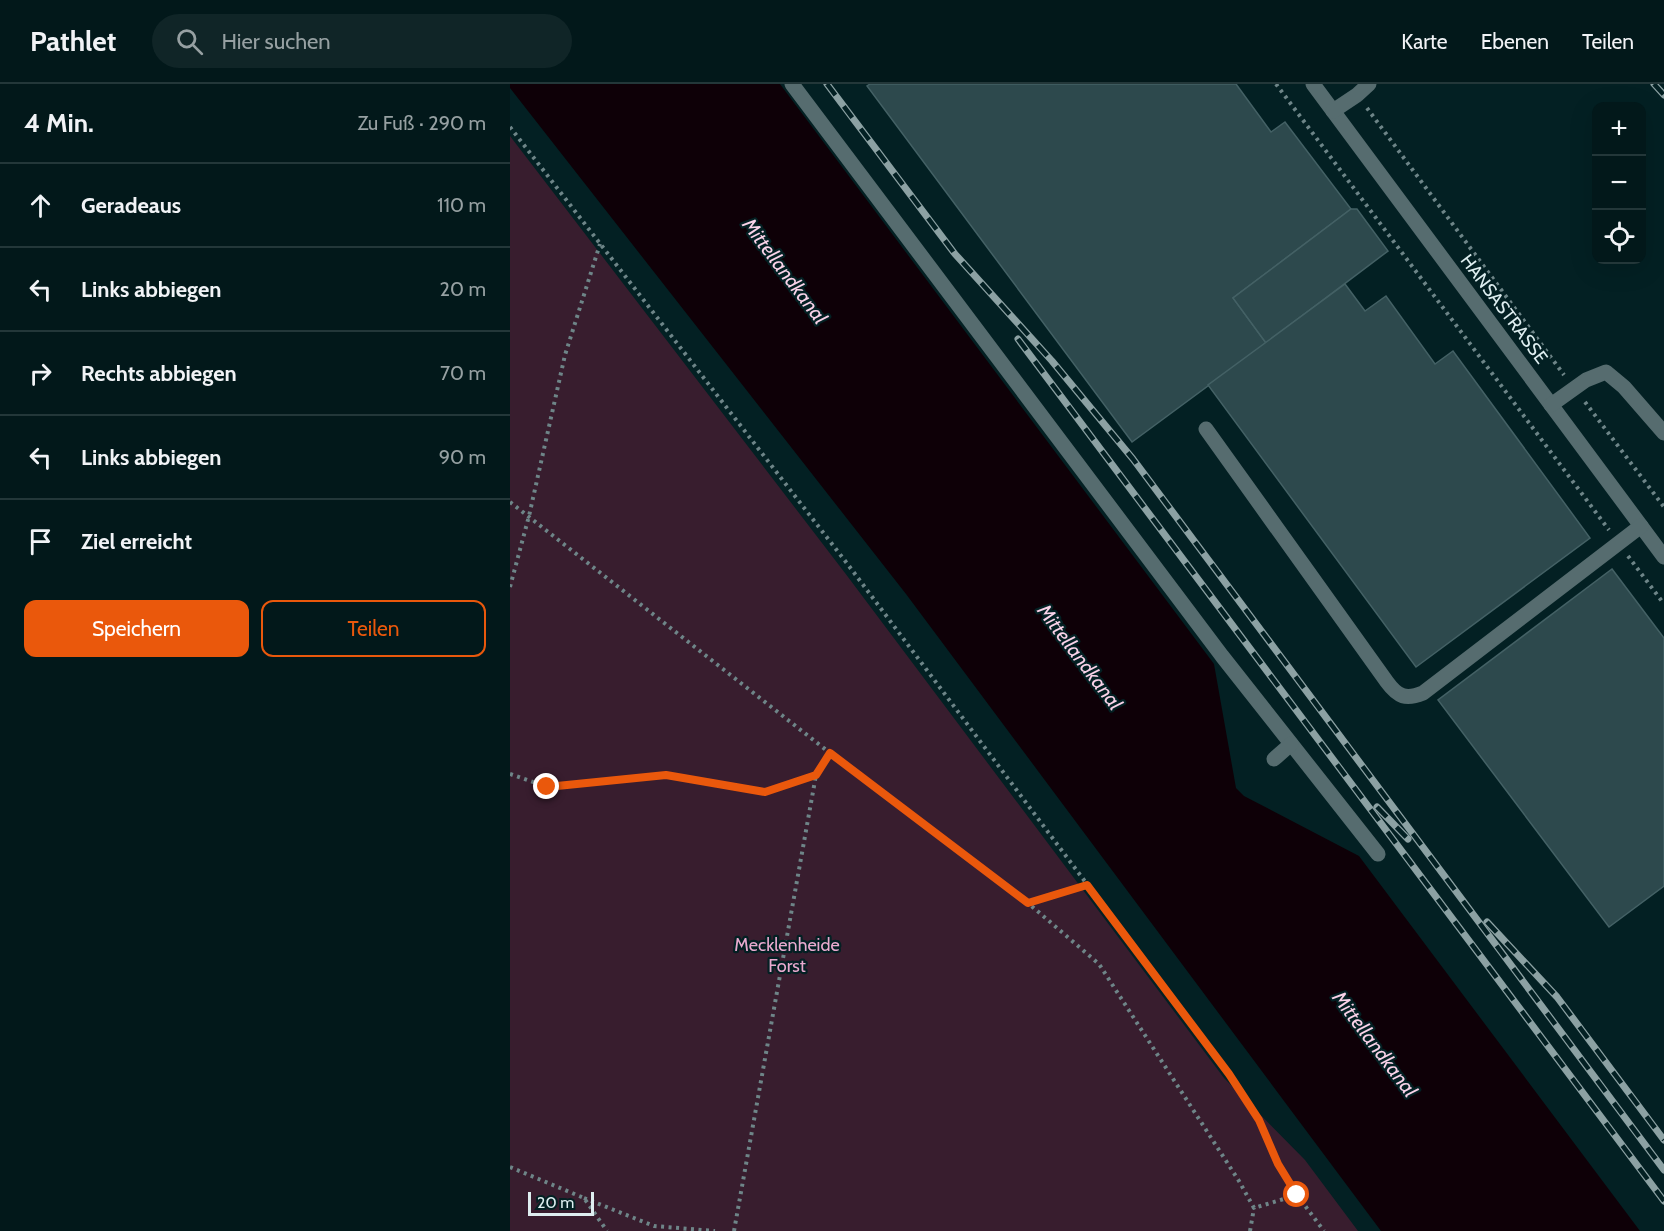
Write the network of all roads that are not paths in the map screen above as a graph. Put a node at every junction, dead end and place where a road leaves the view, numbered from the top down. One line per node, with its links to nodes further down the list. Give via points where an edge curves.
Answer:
1 (792, 84): 10 (street)
2 (1313, 84): 4 (street, HANSASTRASSE)
3 (1369, 84): 4 (street)
4 (1333, 111): 5 (street, HANSASTRASSE)
5 (1551, 405): 7 (street, via 1586,380 1606,372); 8 (street, HANSASTRASSE)
6 (1206, 429): 8 (street, via 1394,692 1403,697 1423,693)
7 (1664, 433)
8 (1641, 526): 9 (street, HANSASTRASSE)
9 (1664, 557)
10 (1291, 744): 11 (street); 12 (street)
11 (1274, 759)
12 (1378, 854)

